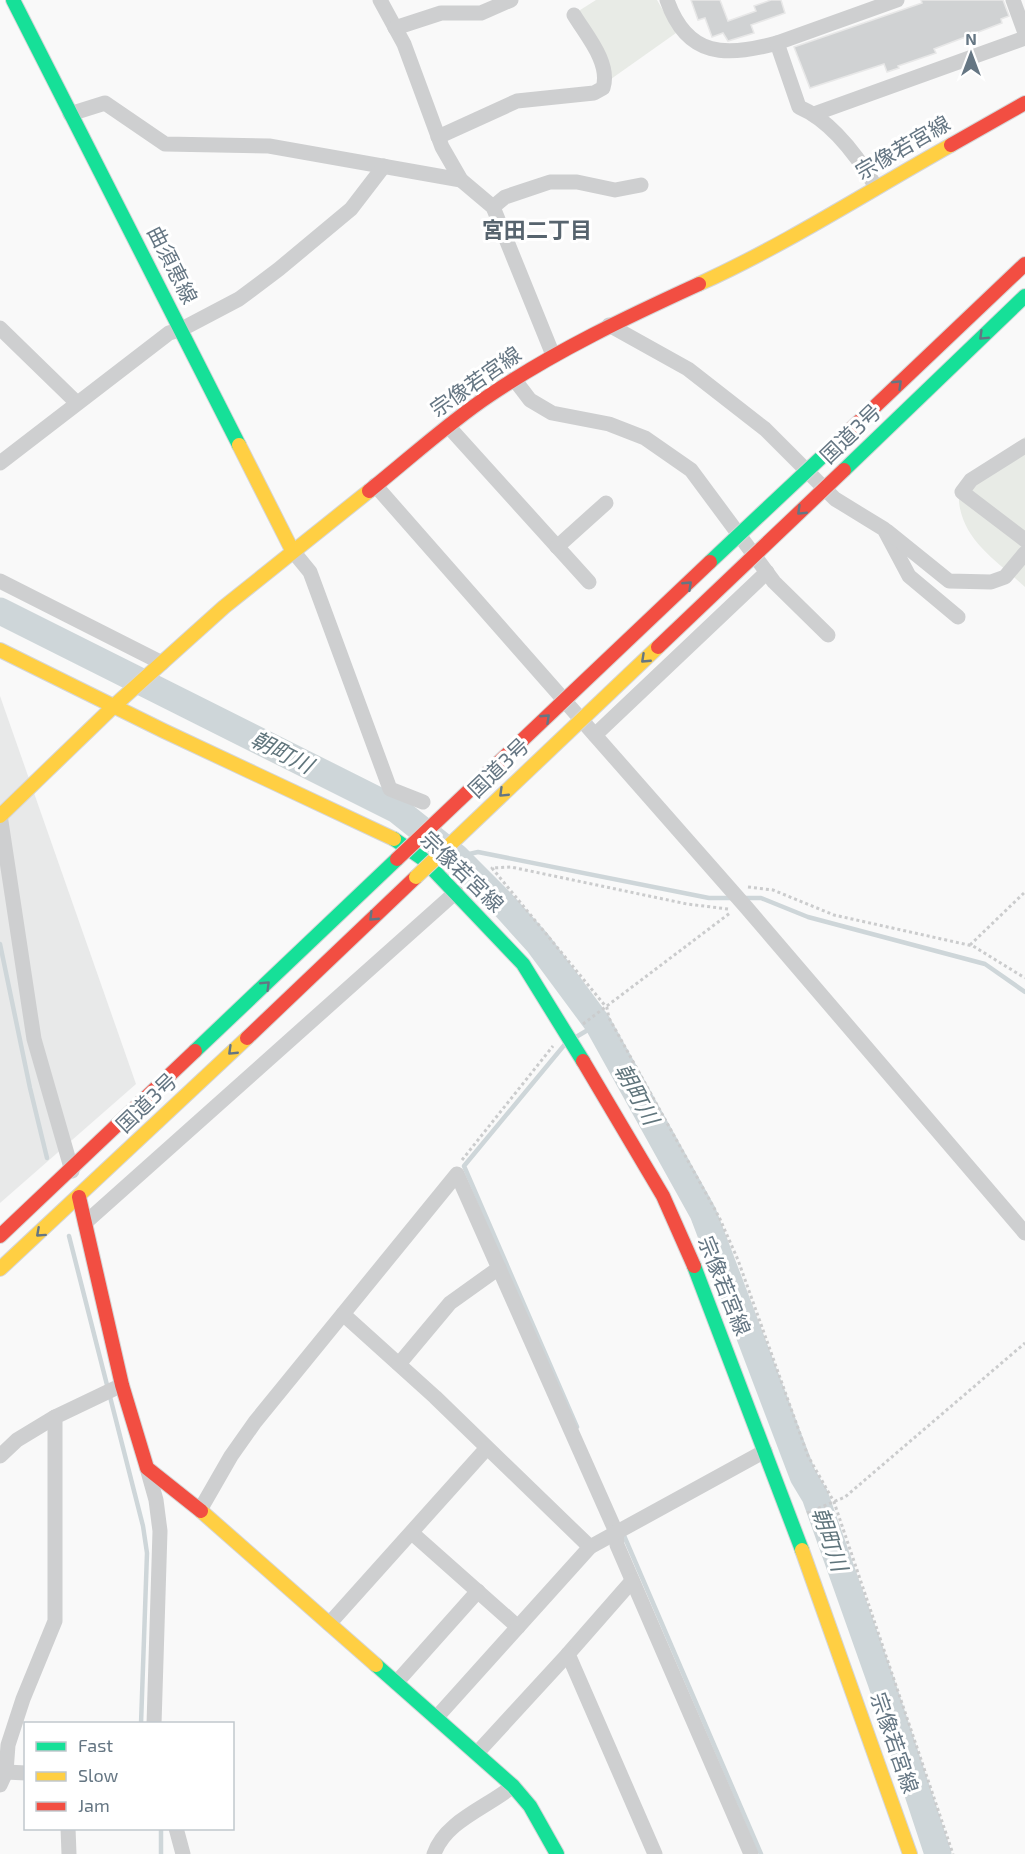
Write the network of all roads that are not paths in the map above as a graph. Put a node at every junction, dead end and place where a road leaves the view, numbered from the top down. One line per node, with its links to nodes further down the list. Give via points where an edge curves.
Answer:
1 (14, 0): 13 (main road, 曲須恵線)
2 (380, 0): 8 (street)
3 (511, 0): 8 (street, via 481,13 441,13)
4 (667, 0): 11 (street, via 685,31 717,52 744,52)
5 (897, 0): 11 (street)
6 (1013, 0): 9 (street)
7 (574, 15): 15 (street, via 599,56 606,78 603,88 594,93 517,102)
8 (395, 28): 15 (street)
9 (1025, 33)
10 (1025, 39): 14 (street)
11 (777, 43): 14 (street, via 799,107)
12 (1025, 103): 19 (main road, 宗像若宮線)
13 (70, 114): 16 (street, via 105,103 165,144 269,147); 25 (main road, 曲須恵線)
14 (814, 114): 19 (street, via 861,161)
15 (438, 137): 17 (street)
16 (384, 166): 17 (street); 25 (street, via 351,209 279,269 239,298)
17 (461, 180): 20 (street)
18 (641, 185): 20 (street, via 615,190 577,182 550,182 506,197)
19 (876, 187): 23 (main road, 宗像若宮線, via 742,264)
20 (493, 207): 26 (street)
21 (1025, 264): 51 (main road, 国道3号, one-way to 21, bridge)
22 (1025, 296): 52 (main road, 国道3号, one-way to 52, bridge)
23 (609, 325): 26 (main road, 宗像若宮線); 34 (street, via 688,369 765,429 835,500)
24 (0, 328): 28 (street)
25 (182, 329): 28 (street, via 170,333); 37 (main road, 曲須恵線)
26 (553, 355): 27 (main road, 宗像若宮線)
27 (514, 379): 29 (main road, 宗像若宮線); 39 (street, via 530,400 552,413 609,424 667,451 691,470)
28 (77, 403): 31 (street)
29 (448, 426): 32 (main road, 宗像若宮線); 36 (street)
30 (1025, 446): 35 (street, via 971,480 962,492)
31 (0, 463)
32 (375, 485): 37 (main road, 宗像若宮線); 47 (street)
33 (606, 503): 36 (street)
34 (884, 529): 38 (street, via 949,581 991,582 1005,577); 42 (street, via 909,576)
35 (1025, 540)
36 (557, 546): 41 (street)
37 (292, 550): 45 (main road, 宗像若宮線); 48 (street, via 310,572 390,789)
38 (1025, 553)
39 (767, 572): 43 (street); 47 (street)
40 (0, 581): 45 (street)
41 (589, 582)
42 (958, 617)
43 (828, 635)
44 (0, 650): 46 (main road)
45 (162, 663): 46 (main road, 宗像若宮線)
46 (115, 705): 49 (main road); 50 (main road, 宗像若宮線, via 386,832 423,859)
47 (596, 735): 54 (street)
48 (423, 802)
49 (0, 816): 51 (street, via 34,1039)
50 (456, 892): 53 (street); 63 (main road, 宗像若宮線, via 523,964 663,1196 700,1280)
51 (72, 1170): 52 (street); 55 (main road, 国道3号)
52 (79, 1197): 53 (main road); 57 (main road, 国道3号, one-way to 57)
53 (85, 1223): 60 (main road)
54 (1025, 1233)
55 (0, 1236)
56 (499, 1268): 58 (street, via 457,1174); 59 (street, via 450,1303); 67 (street)
57 (0, 1269)
58 (343, 1314): 59 (street); 66 (street, via 255,1422)
59 (399, 1364): 62 (street)
60 (122, 1385): 61 (street); 65 (main road)
61 (55, 1417): 64 (street, via 17,1440); 80 (street, via 55,1621 23,1699 8,1745)
62 (486, 1449): 68 (street); 69 (street)
63 (765, 1451): 67 (street); 90 (main road, 宗像若宮線, via 839,1647)
64 (0, 1456)
65 (147, 1468): 66 (main road); 77 (street, via 160,1531)
66 (200, 1510): 72 (main road)
67 (616, 1532): 69 (street); 70 (street, via 617,1545)
68 (411, 1533): 71 (street); 72 (street)
69 (590, 1547): 73 (street)
70 (632, 1581): 74 (street); 84 (street)
71 (478, 1591): 73 (street); 75 (street)
72 (329, 1624): 75 (main road)
73 (518, 1627): 76 (street)
74 (568, 1654): 78 (street); 89 (street)
75 (396, 1683): 76 (main road)
76 (436, 1718): 78 (main road)
77 (154, 1722)
78 (477, 1753): 81 (main road)
79 (24, 1773): 80 (street)
80 (3, 1778)
81 (513, 1786): 87 (street, via 453,1827 441,1838); 88 (main road, via 530,1806)
82 (68, 1830): 85 (street)
83 (177, 1830): 86 (street)
84 (748, 1853)
85 (69, 1854)
86 (183, 1854)
87 (434, 1854)
88 (557, 1854)
89 (655, 1854)
90 (910, 1854)

